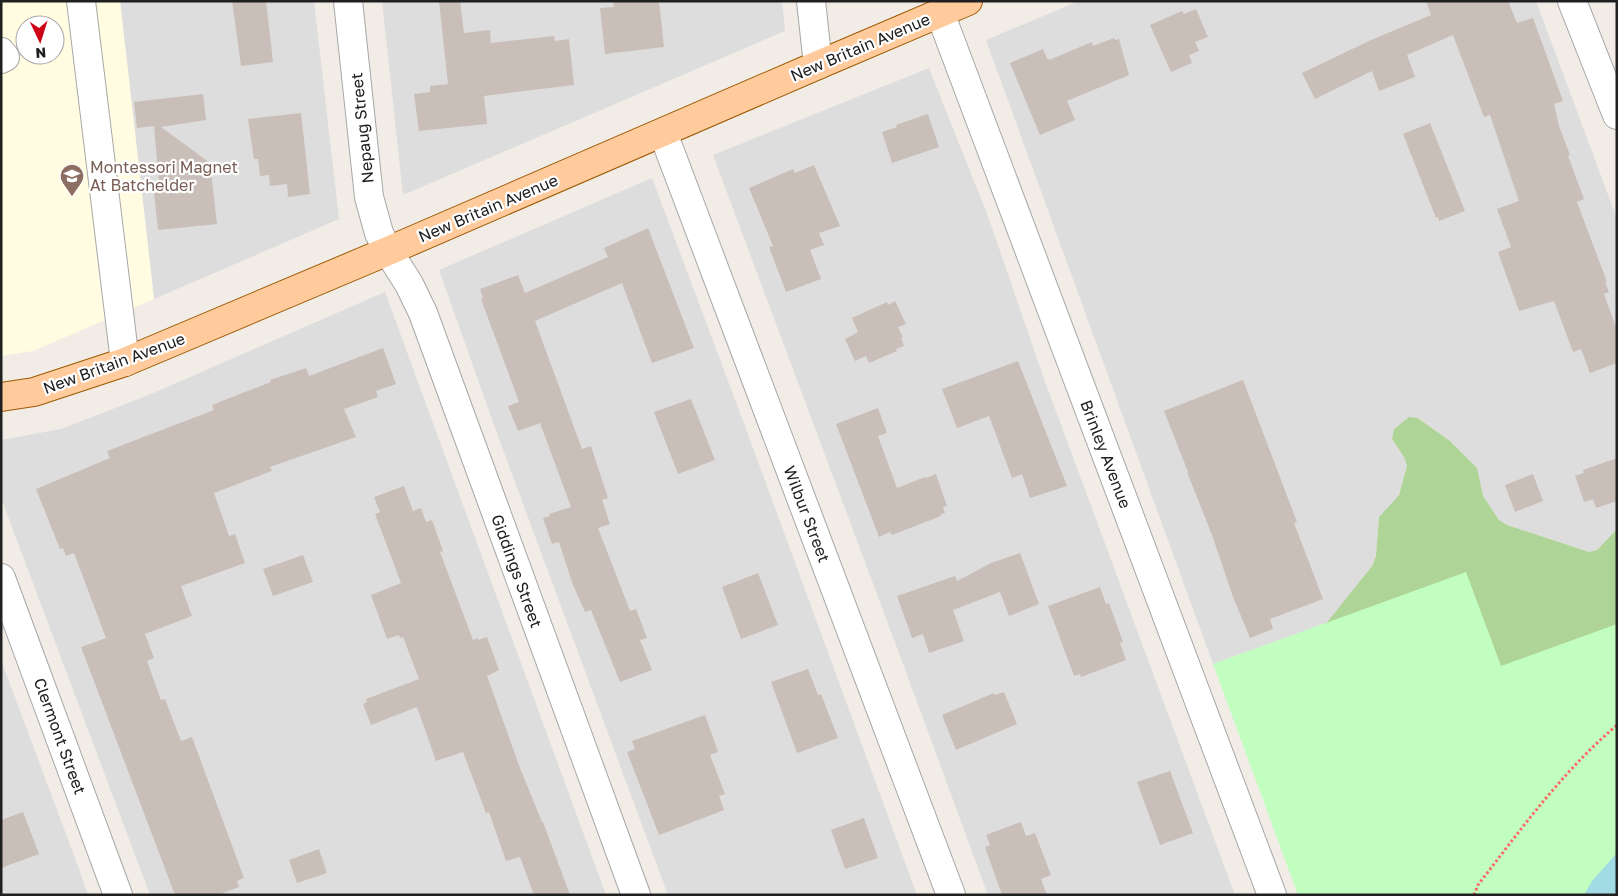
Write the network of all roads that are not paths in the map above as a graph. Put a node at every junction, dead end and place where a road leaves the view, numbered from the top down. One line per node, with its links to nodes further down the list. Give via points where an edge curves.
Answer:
1 (81, 1): 13 (street)
2 (348, 1): 12 (street, Nepaug Street, via 369,197)
3 (811, 1): 9 (street)
4 (968, 1): 6 (main road, New Britain Avenue)
5 (1572, 1): 10 (street)
6 (940, 13): 9 (main road, New Britain Avenue); 19 (street, Brinley Avenue)
7 (1, 52): 8 (street, via 5,58)
8 (1, 59)
9 (818, 65): 11 (main road, New Britain Avenue)
10 (1617, 115)
11 (663, 132): 12 (main road, New Britain Avenue); 18 (street, Wilbur Street)
12 (388, 252): 13 (main road, New Britain Avenue); 17 (street, Giddings Street, via 423,313)
13 (125, 362): 14 (main road, New Britain Avenue, via 34,392)
14 (1, 397)
15 (1, 578): 16 (street, Clermont Street)
16 (118, 895)
17 (636, 895)
18 (951, 895)
19 (1272, 895)

